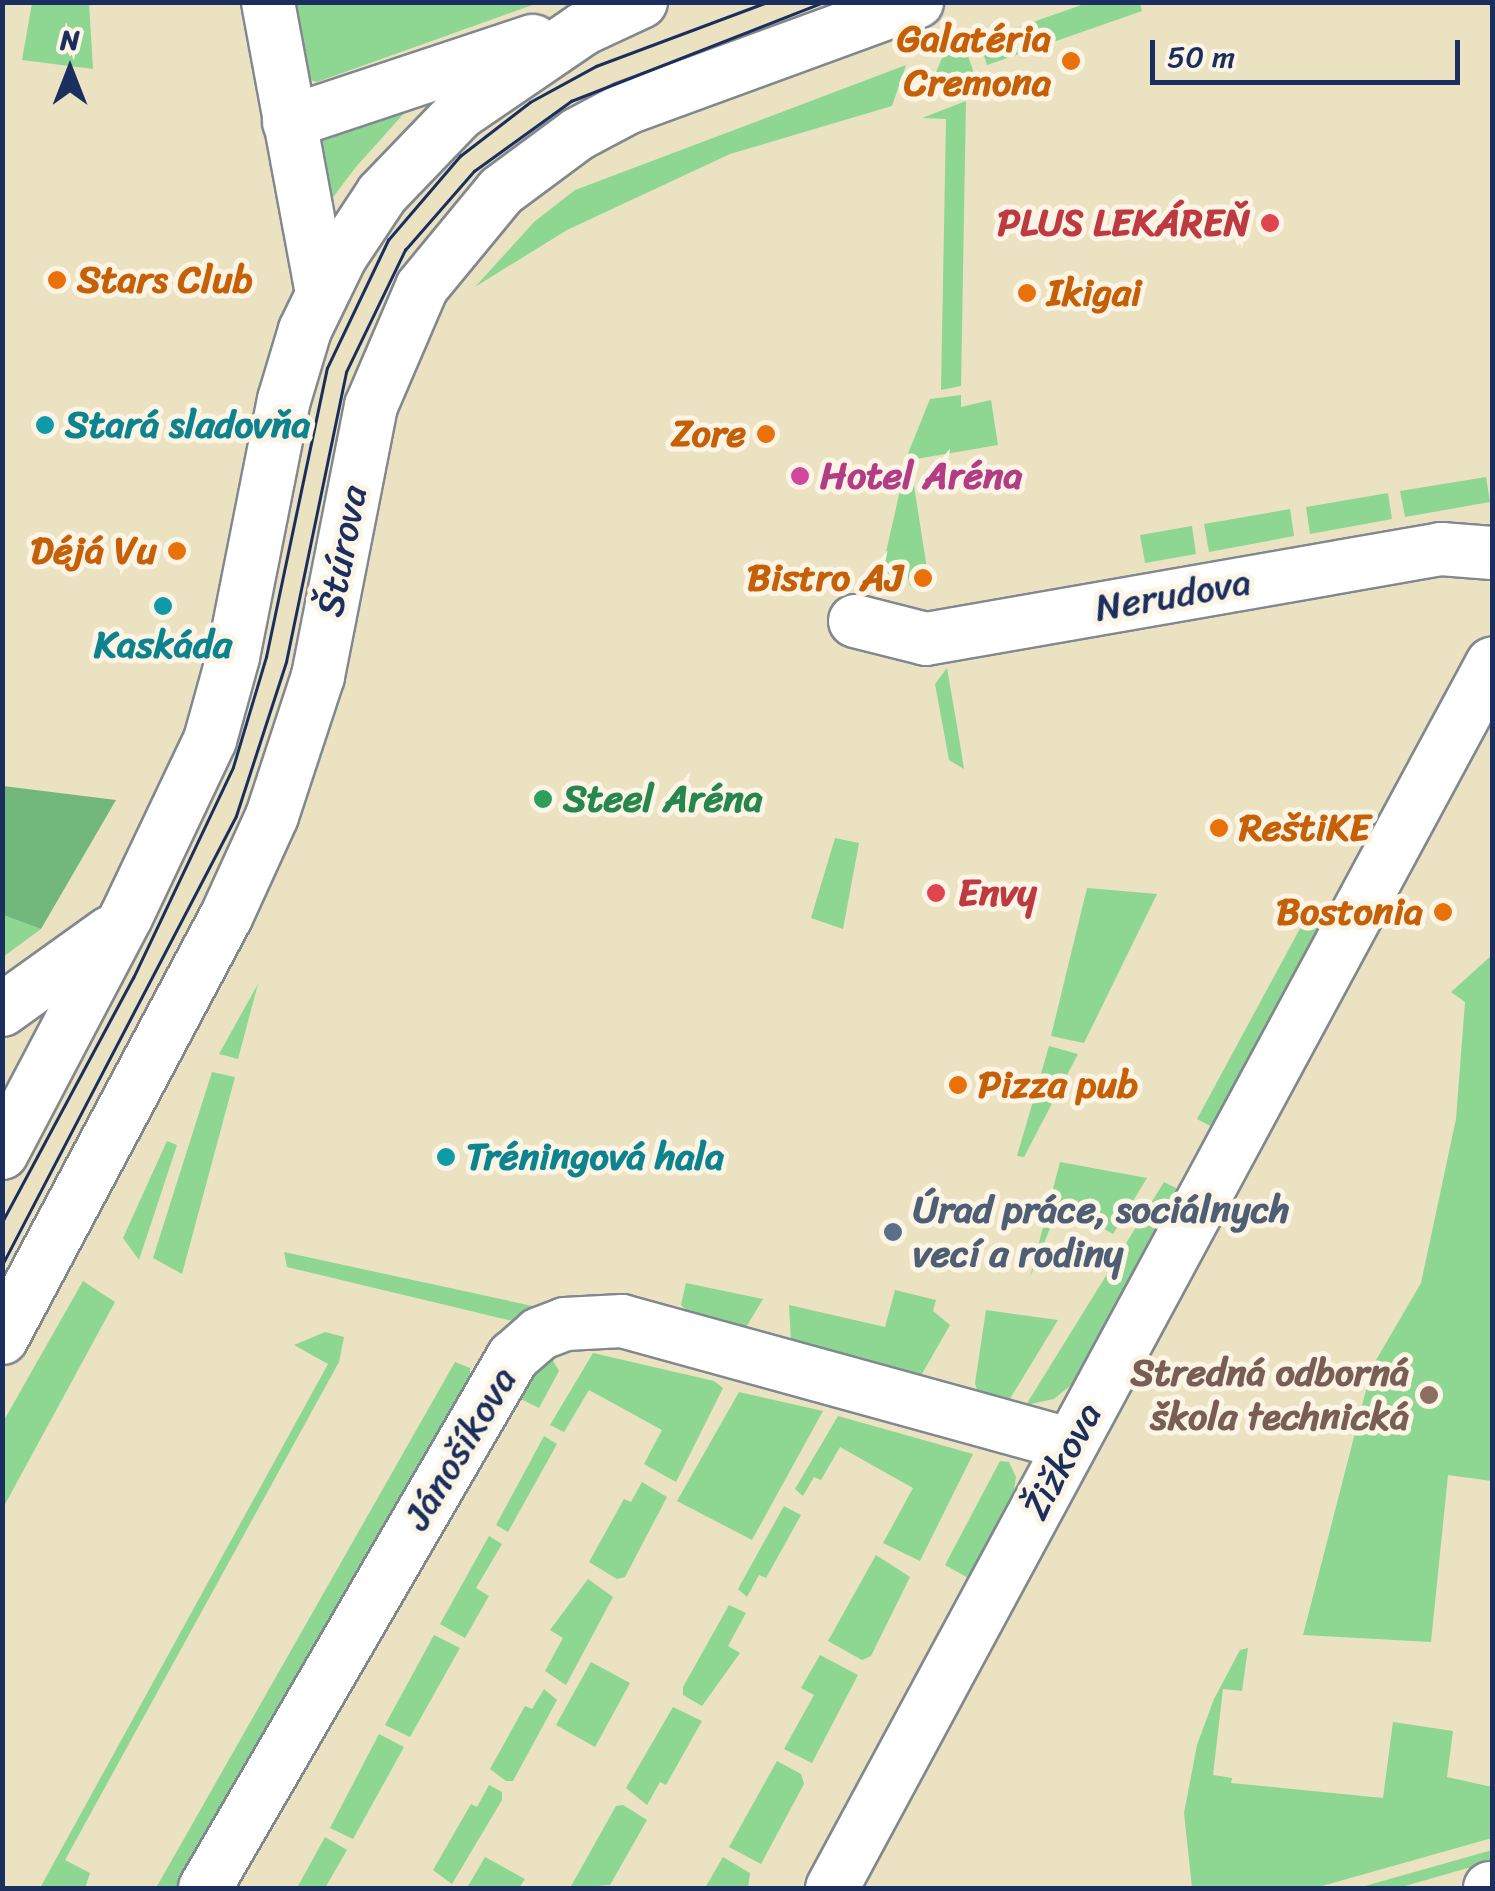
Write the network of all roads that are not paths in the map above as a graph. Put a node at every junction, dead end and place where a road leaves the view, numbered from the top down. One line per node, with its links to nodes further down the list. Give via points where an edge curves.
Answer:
1 (268, 2): 4 (street)
2 (916, 2): 12 (street, Štúrova, via 628,108 578,134 501,191 422,287 371,406 318,676 272,816 226,917)
3 (631, 7): 4 (street); 5 (street, via 504,78 418,152 371,210)
4 (289, 122): 5 (street)
5 (322, 292): 9 (street, via 284,400 233,658 210,740)
6 (1492, 552): 7 (street, Nerudova, via 1441,549 926,640)
7 (855, 622)
8 (1492, 664): 13 (street, Žižkova)
9 (126, 918): 10 (street); 11 (street)
10 (2, 1010)
11 (2, 1153)
12 (2, 1338)
13 (1069, 1444): 14 (street, Jánošíkova, via 622,1321 565,1324 539,1334 513,1356); 15 (street, Žižkova)
14 (205, 1888)
15 (832, 1888)

